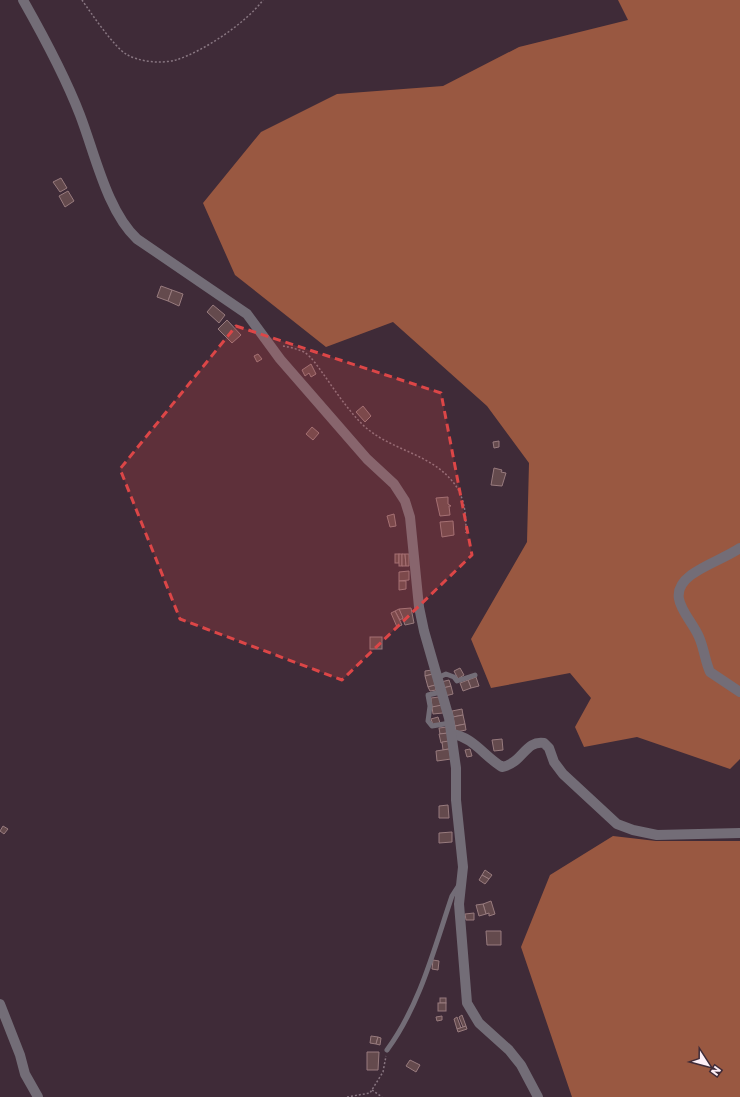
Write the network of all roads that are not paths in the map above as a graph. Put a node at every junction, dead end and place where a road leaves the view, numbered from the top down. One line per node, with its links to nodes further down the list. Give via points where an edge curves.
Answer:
1 (23, 0): 4 (street, via 80,115 121,222 137,239 241,309 367,460 400,492 410,517 419,607)
2 (740, 548): 6 (street, via 690,576 680,590 679,597 680,607 699,637 710,672)
3 (475, 676): 4 (lane, via 457,681 446,674)
4 (437, 678): 5 (street)
5 (441, 692): 7 (street); 7 (lane, via 428,695 428,721 432,726)
6 (740, 692)
7 (450, 723): 8 (street)
8 (452, 734): 9 (street, via 471,741 492,762 502,768 519,759 534,743 544,743 563,774 617,824 633,830 657,835); 10 (street)
9 (740, 833)
10 (462, 881): 12 (lane, via 452,896 413,1005 403,1027); 14 (street, via 459,904 468,1003 479,1023 509,1050 521,1065)
11 (0, 1004): 13 (street, via 25,1074)
12 (387, 1050)
13 (38, 1097)
14 (538, 1097)

